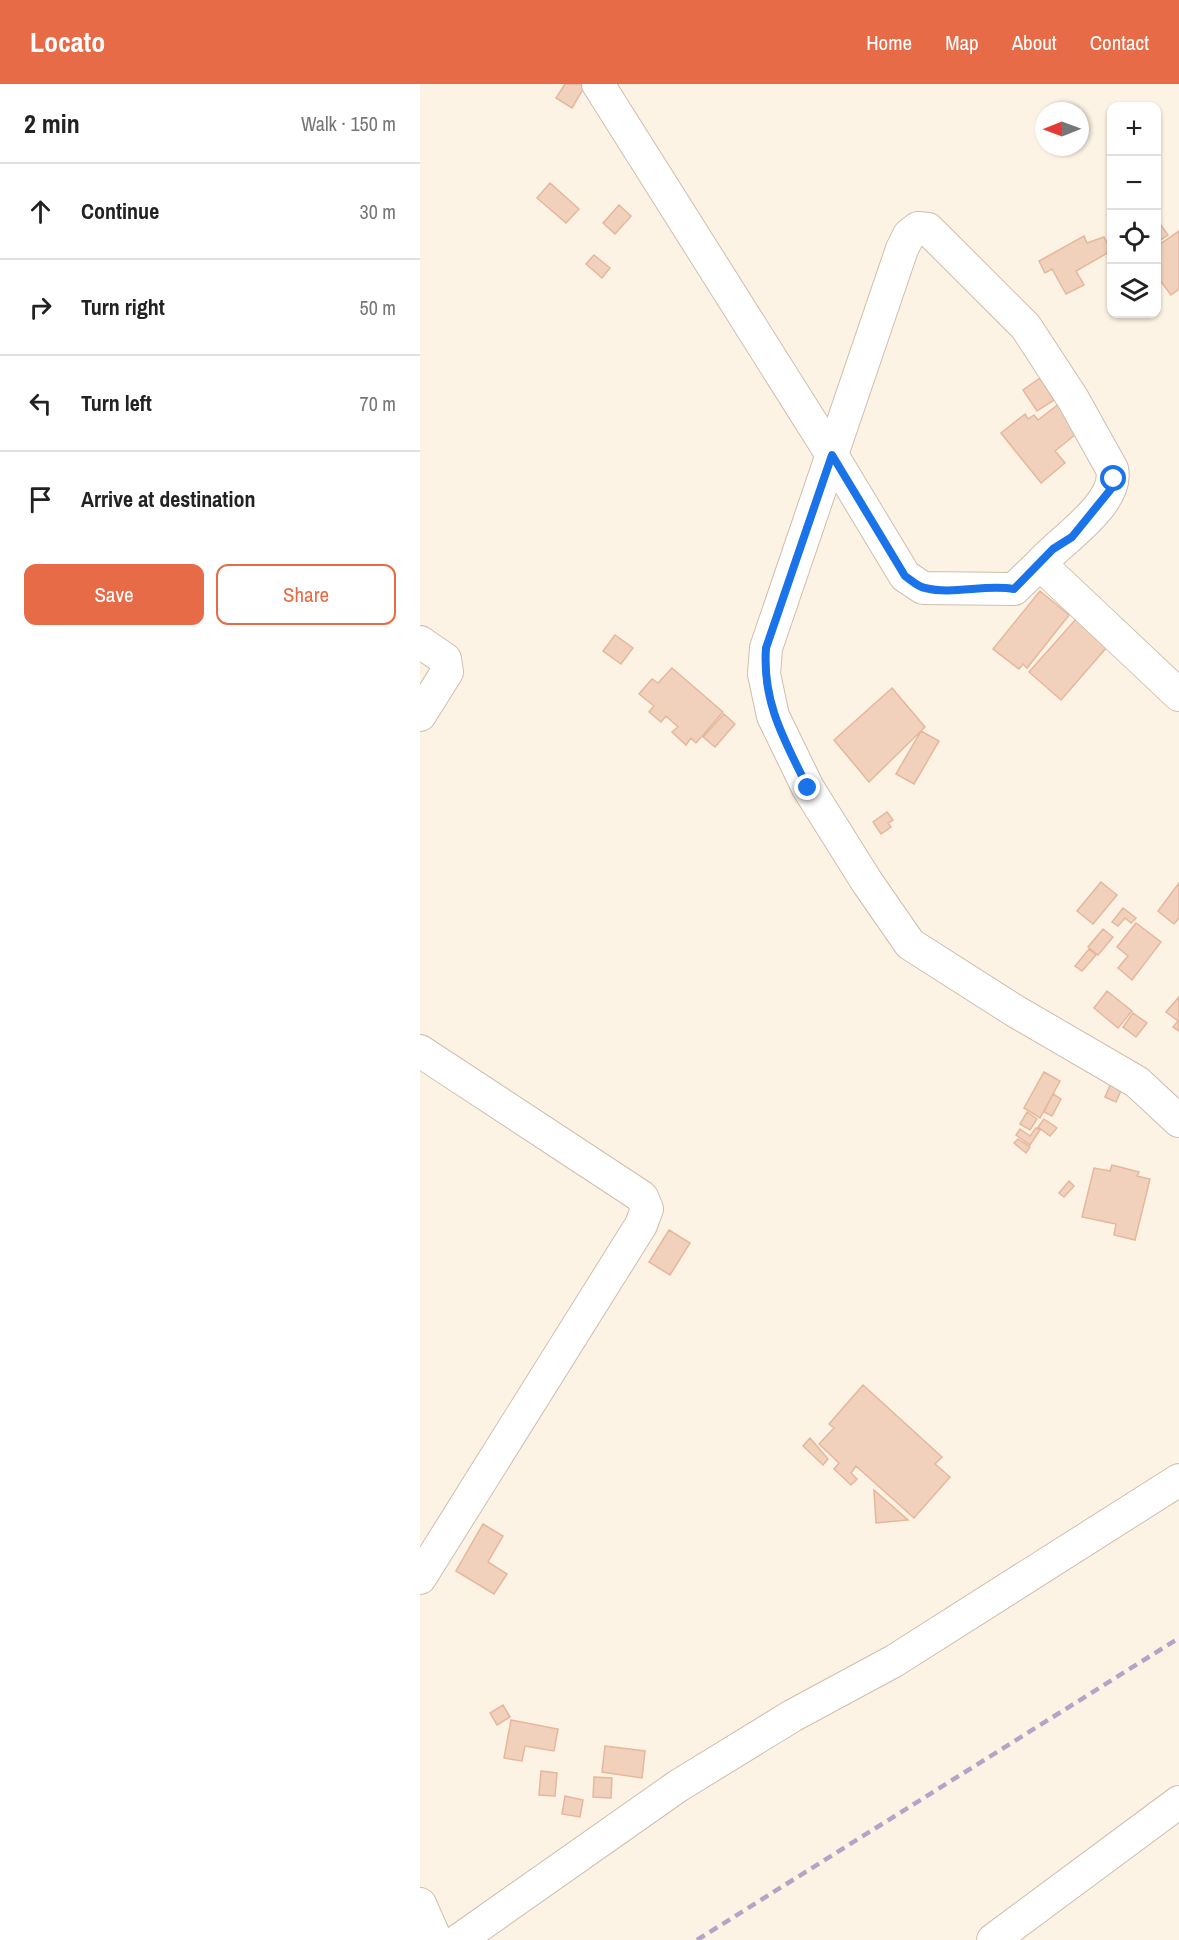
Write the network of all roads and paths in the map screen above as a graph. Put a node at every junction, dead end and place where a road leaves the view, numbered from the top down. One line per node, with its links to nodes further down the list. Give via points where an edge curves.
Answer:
1 (597, 84): 2 (street)
2 (832, 455): 3 (street, via 905,576 923,588 1014,589); 3 (street, via 902,249 918,228 928,229 1026,327 1112,469 1111,489 1072,537 1053,549); 8 (street, via 766,648 764,674 773,716 808,788 910,944 1014,1011 1137,1082)
3 (1040, 564): 5 (street)
4 (420, 642): 6 (street, via 445,660 447,672)
5 (1179, 694)
6 (420, 715)
7 (420, 1051): 10 (street, via 642,1197 647,1209 641,1225)
8 (1179, 1121)
9 (1179, 1480): 14 (street, via 894,1661 792,1716 678,1786)
10 (420, 1578)
11 (1179, 1802): 15 (street)
12 (420, 1904): 13 (street)
13 (436, 1940)
14 (459, 1940)
15 (993, 1940)

